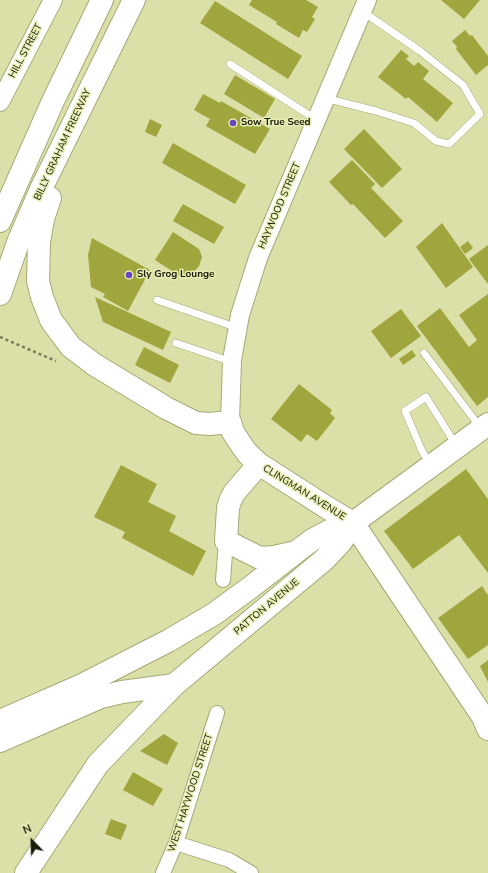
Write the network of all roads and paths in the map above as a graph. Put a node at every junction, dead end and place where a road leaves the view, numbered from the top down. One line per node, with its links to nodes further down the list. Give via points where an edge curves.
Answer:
1 (53, 0): 9 (street, HILL STREET)
2 (90, 0): 8 (main road, via 81,16)
3 (102, 0): 8 (main road)
4 (134, 0): 10 (main road, BILLY GRAHAM FREEWAY)
5 (364, 6): 7 (street, HAYWOOD STREET); 7 (lane, via 463,85 480,114 449,144 436,141 414,123 398,117)
6 (230, 64): 11 (lane, via 310,115)
7 (325, 98): 11 (street, HAYWOOD STREET)
8 (53, 101): 12 (main road)
9 (0, 102)
10 (77, 113): 13 (main road, BILLY GRAHAM FREEWAY, via 19,240); 21 (main road, via 43,219 39,242 38,280 51,320 72,347 95,365 166,408 196,423)
11 (318, 117): 15 (street, HAYWOOD STREET, via 258,258)
12 (0, 221)
13 (0, 294)
14 (157, 300): 15 (lane)
15 (238, 328): 20 (street, HAYWOOD STREET)
16 (0, 336): 19 (path)
17 (176, 343): 20 (lane)
18 (424, 353): 22 (lane)
19 (56, 361)
20 (232, 362): 21 (street, HAYWOOD STREET)
21 (230, 422): 24 (main road, CLINGMAN AVENUE, via 240,443)
22 (485, 426): 23 (main road, PATTON AVENUE)
23 (457, 446): 25 (main road, PATTON AVENUE); 25 (lane, via 426,397 405,411)
24 (259, 464): 26 (main road, CLINGMAN AVENUE); 27 (main road, via 230,501)
25 (431, 466): 26 (main road, PATTON AVENUE)
26 (353, 523): 28 (main road, PATTON AVENUE, via 331,530); 30 (main road, PATTON AVENUE, via 341,542 325,558); 33 (main road, CLINGMAN AVENUE, via 483,717)
27 (226, 541): 28 (main road, via 260,558); 29 (street)
28 (296, 552): 32 (main road, PATTON AVENUE, via 214,614)
29 (223, 580)
30 (174, 685): 32 (main road, via 101,697); 35 (main road, PATTON AVENUE, via 98,764)
31 (217, 713): 34 (street, WEST HAYWOOD STREET)
32 (5, 729)
33 (488, 729)
34 (176, 843): 36 (street, WEST HAYWOOD STREET); 37 (street, via 229,860)
35 (26, 873)
36 (163, 873)
37 (251, 873)

